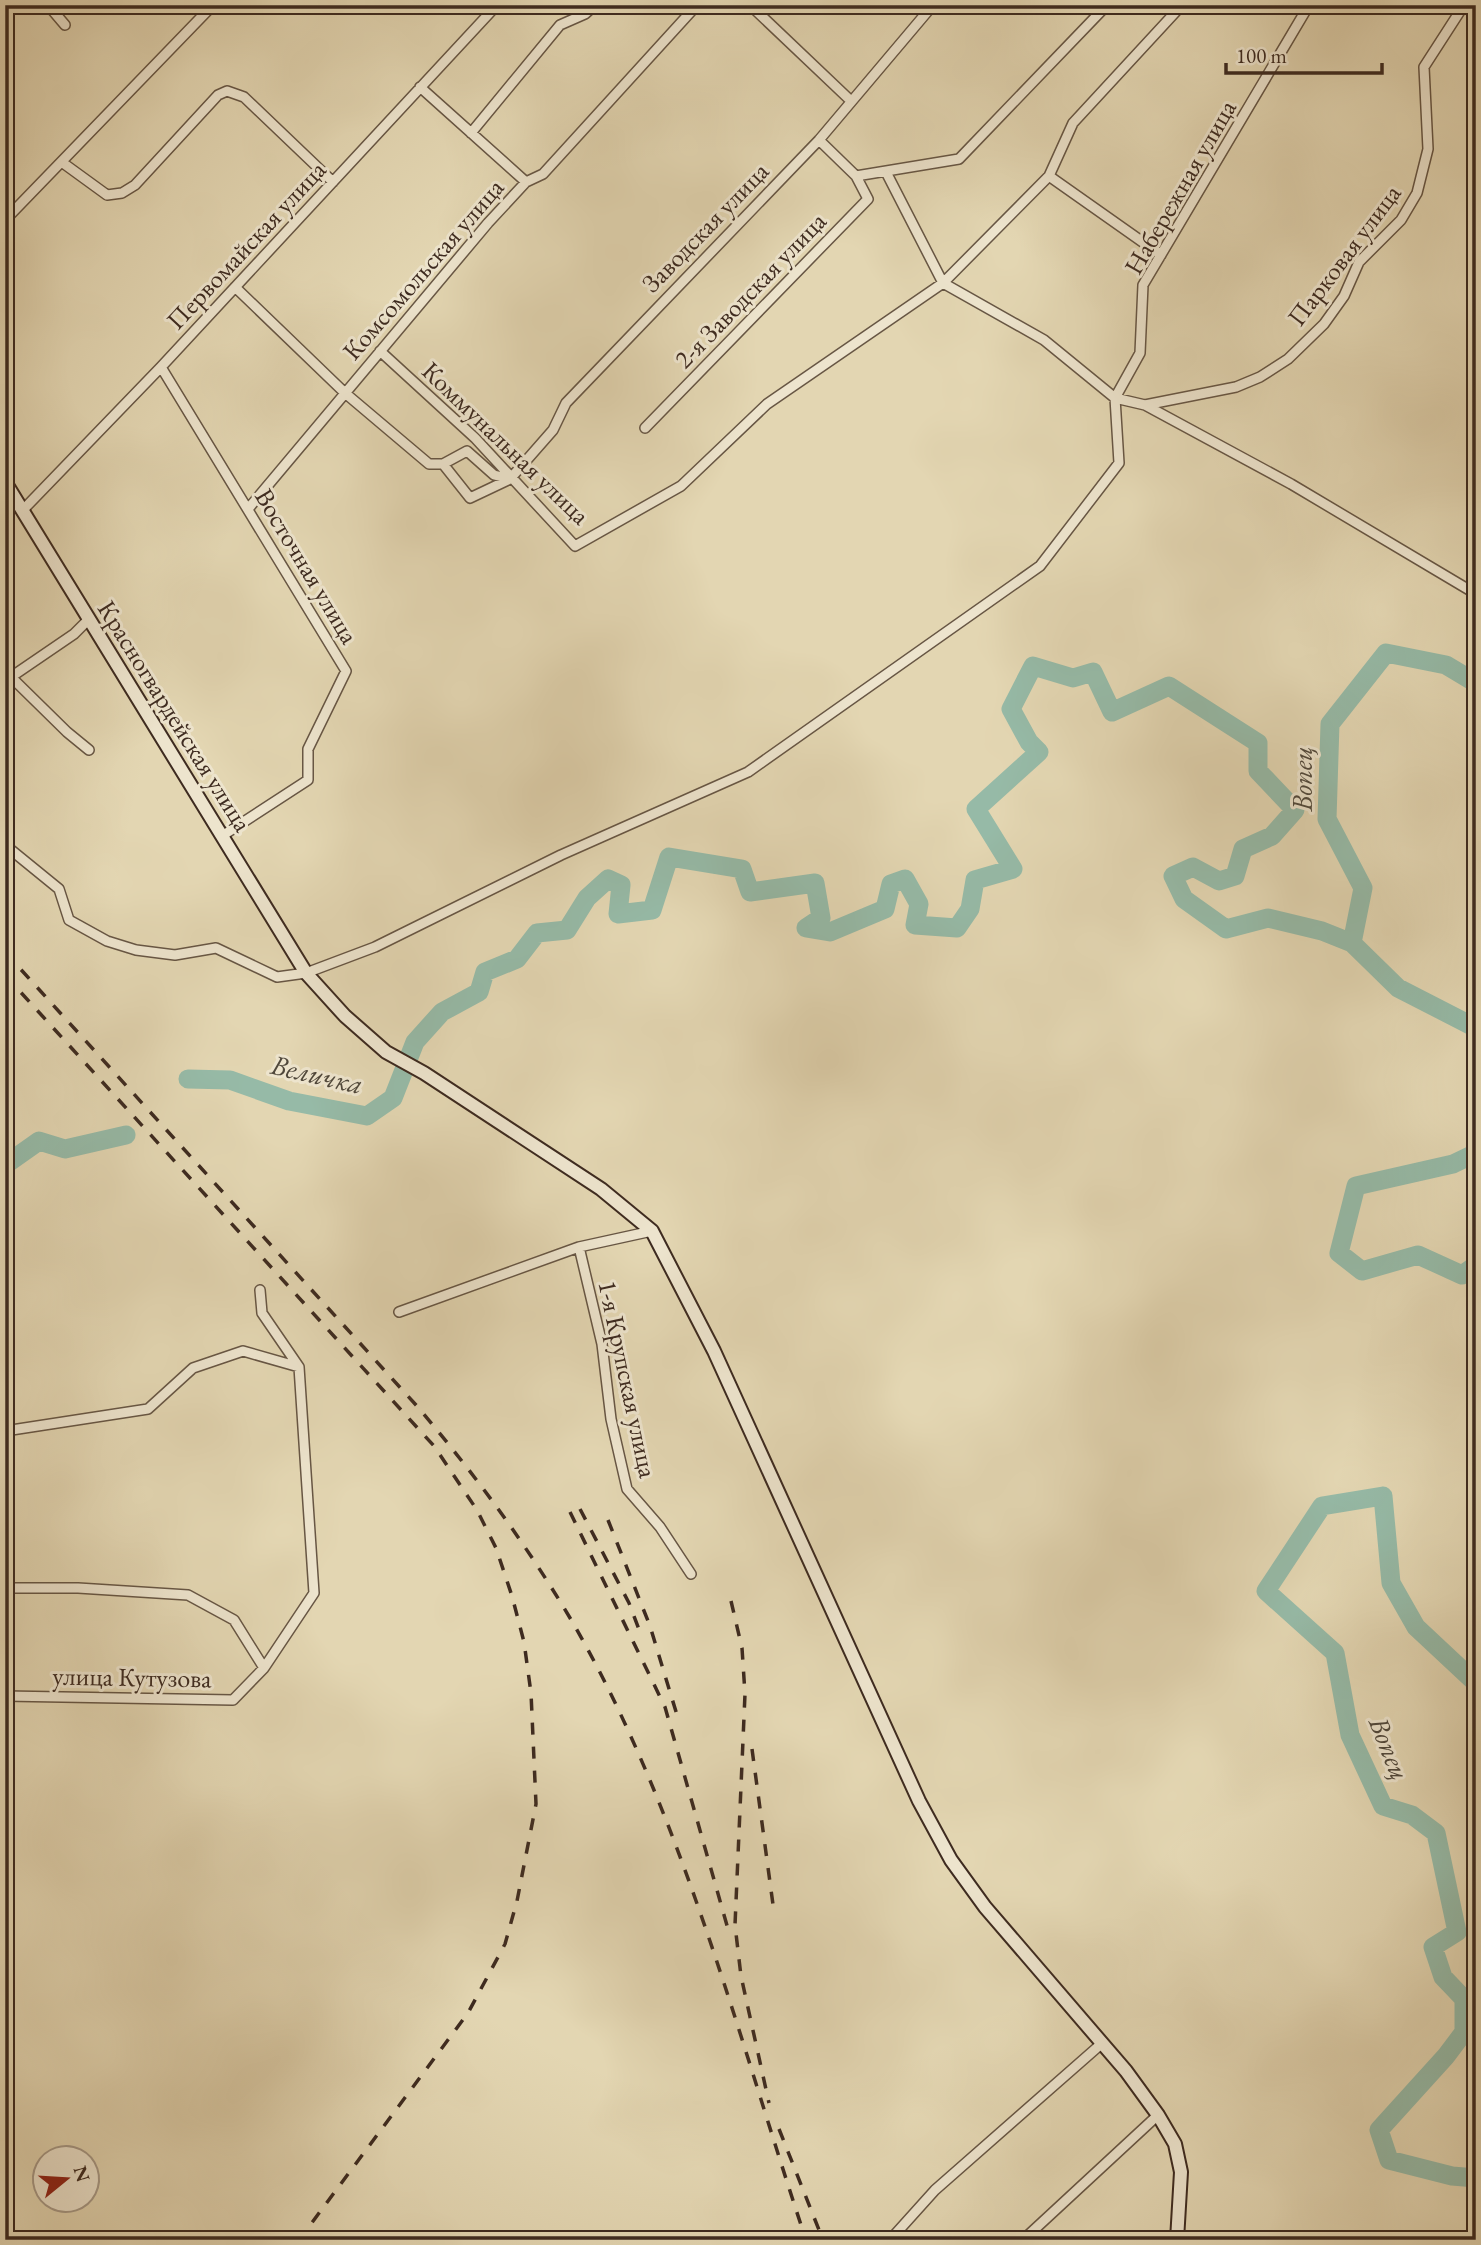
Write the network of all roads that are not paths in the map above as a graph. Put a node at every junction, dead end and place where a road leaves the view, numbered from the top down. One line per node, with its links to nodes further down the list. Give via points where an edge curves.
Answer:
1 (48, 5): 12 (street)
2 (213, 5): 17 (street)
3 (497, 5): 13 (street, Первомайская улица)
4 (595, 5): 15 (street, via 560,25)
5 (696, 5): 22 (street, Комсомольская улица, via 543,174)
6 (750, 5): 14 (street)
7 (933, 5): 14 (street, Заводская улица)
8 (1107, 5): 18 (street, via 959,159)
9 (1182, 5): 20 (street, via 1073,123)
10 (1309, 5): 24 (street, Набережная улица)
11 (1464, 5): 31 (street, Парковая улица, via 1424,67 1428,149 1417,192 1401,220 1359,262 1344,296 1324,324 1288,359 1260,377 1236,387)
12 (65, 25)
13 (420, 88): 15 (street); 21 (street, Первомайская улица)
14 (850, 100): 16 (street, Заводская улица)
15 (471, 133): 22 (street)
16 (818, 140): 19 (street); 34 (street, Заводская улица, via 566,402 553,430)
17 (63, 163): 21 (street, via 107,195 122,194 227,91 244,97); 23 (street)
18 (886, 172): 19 (street); 25 (street)
19 (856, 176): 32 (street, 2-я Заводская улица, via 868,199)
20 (1049, 176): 24 (street); 25 (street)
21 (333, 182): 26 (street, Первомайская улица)
22 (526, 182): 27 (street, Комсомольская улица)
23 (5, 220)
24 (1161, 255): 30 (street, Набережная улица, via 1143,285 1140,353)
25 (943, 283): 30 (street, Парковая улица, via 1044,340); 34 (street, Коммунальная улица, via 767,404 681,486 575,545)
26 (235, 287): 28 (street, Первомайская улица); 29 (street)
27 (380, 351): 29 (street, Комсомольская улица); 34 (street, Коммунальная улица, via 475,438)
28 (161, 367): 36 (street, Восточная улица); 37 (street, Первомайская улица)
29 (345, 393): 33 (street, via 429,464); 36 (street, Комсомольская улица)
30 (1115, 398): 31 (street, Парковая улица); 44 (street, via 1119,463 1040,566 748,772 561,855 375,947)
31 (1145, 405): 38 (street, via 1291,484)
32 (645, 428)
33 (443, 464): 34 (street, via 467,451 494,475); 34 (street, via 470,498)
34 (510, 479)
35 (5, 482): 37 (street, Красногвардейская улица)
36 (248, 509): 42 (street, Восточная улица, via 346,671 308,748 308,780)
37 (22, 511): 39 (street, Красногвардейская улица)
38 (1476, 594)
39 (89, 619): 40 (street); 42 (street, Красногвардейская улица)
40 (8, 681): 41 (street)
41 (89, 750)
42 (222, 836): 44 (street, Красногвардейская улица)
43 (5, 845): 44 (street, via 59,889 69,920 107,942 175,955 216,948 277,977)
44 (306, 974): 45 (street, Красногвардейская улица, via 386,1052 601,1189)
45 (652, 1231): 46 (street, 1-я Крупская улица); 55 (street, via 714,1350 901,1764 944,1848 985,1907)
46 (579, 1247): 48 (street); 51 (street, 1-я Крупская улица, via 602,1344 626,1489 660,1527)
47 (260, 1290): 49 (street, via 262,1313)
48 (399, 1312)
49 (299, 1367): 50 (street, via 243,1352 193,1368 148,1409); 53 (street, улица Кутузова, via 314,1593)
50 (5, 1431)
51 (691, 1573)
52 (5, 1588): 53 (street, via 188,1595 234,1620)
53 (264, 1668): 54 (street, улица Кутузова, via 233,1700)
54 (5, 1696)
55 (1100, 2045): 56 (street); 57 (street, via 935,2190)
56 (1158, 2115): 58 (street); 59 (street, via 1175,2144 1181,2172)
57 (890, 2240)
58 (1023, 2240)
59 (1177, 2240)

